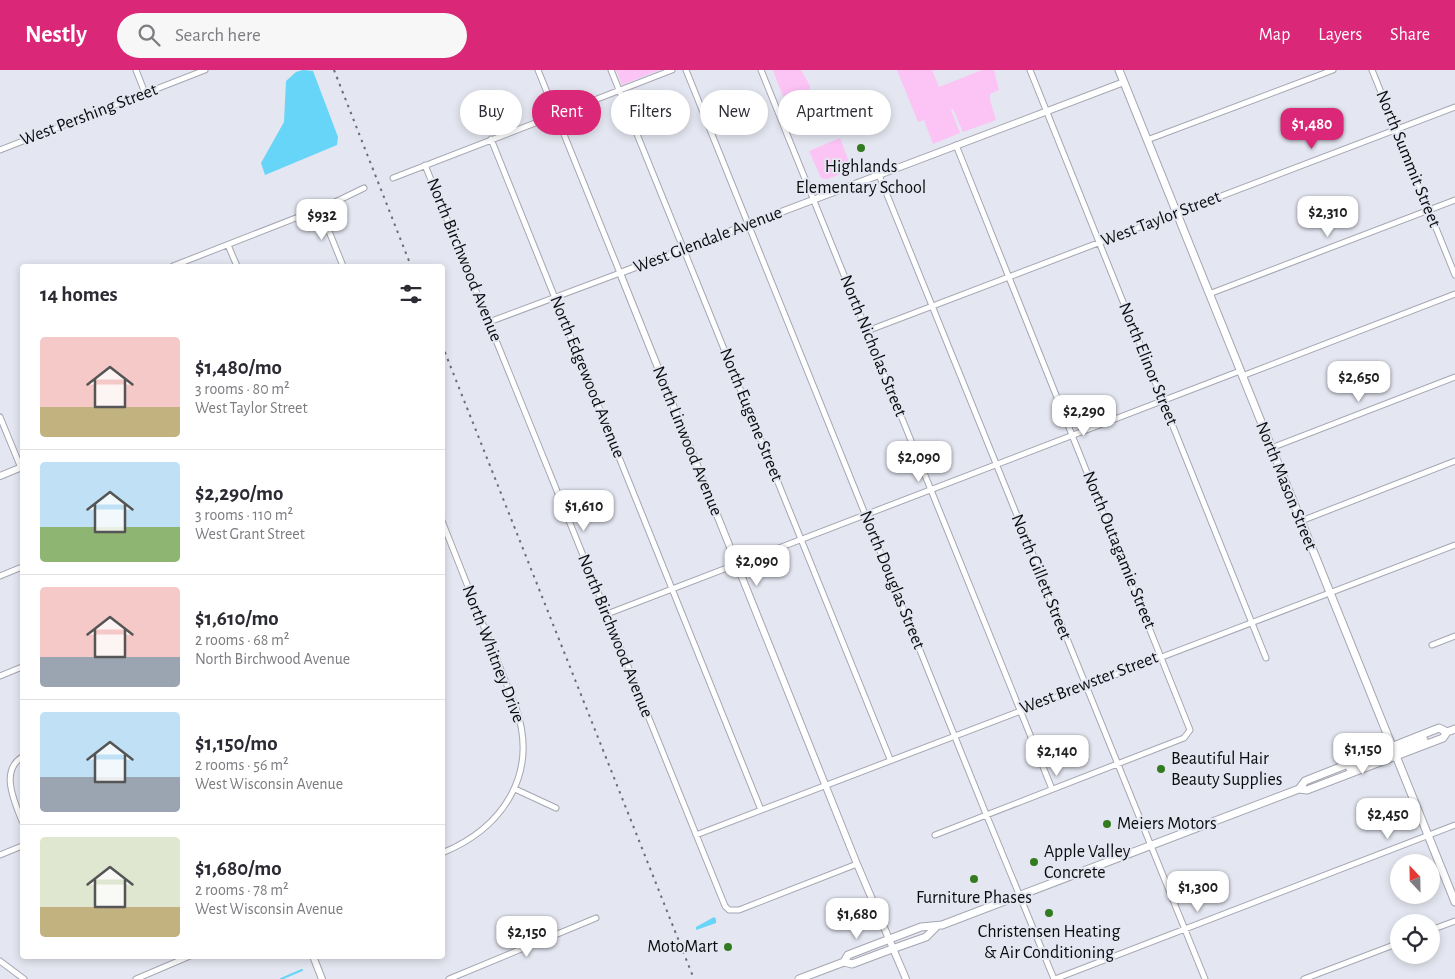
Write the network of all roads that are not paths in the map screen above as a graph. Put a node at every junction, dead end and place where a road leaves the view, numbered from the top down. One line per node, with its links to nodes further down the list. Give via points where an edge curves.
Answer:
1 (136, 70): 15 (street)
2 (205, 70): 15 (street, West Pershing Street)
3 (538, 70): 13 (street, North Linwood Avenue)
4 (611, 70): 14 (street, North Eugene Street)
5 (672, 70): 14 (street)
6 (686, 70): 35 (street, North Douglas Street)
7 (761, 70): 30 (street, North Nicholas Street)
8 (1030, 70): 17 (street, North Elinor Street)
9 (1119, 70): 12 (main road, North Mason Street)
10 (1333, 70): 23 (street)
11 (1372, 70): 19 (street, North Summit Street)
12 (1124, 82): 17 (street, West Glendale Avenue); 23 (main road, North Mason Street)
13 (546, 90)
14 (620, 90)
15 (145, 93): 25 (street, West Pershing Street)
16 (1455, 106): 19 (street, West Taylor Street)
17 (1047, 110): 24 (street, West Glendale Avenue); 36 (street, North Elinor Street)
18 (532, 124): 22 (street)
19 (1396, 129): 33 (street, North Summit Street); 34 (street, West Taylor Street)
20 (563, 135): 42 (street, North Linwood Avenue)
21 (638, 135): 38 (street, North Eugene Street)
22 (491, 139): 26 (street); 47 (street, North Edgewood Avenue)
23 (1147, 140): 34 (main road, North Mason Street)
24 (956, 145): 27 (street, West Glendale Avenue); 44 (street, North Outagamie Street)
25 (0, 150)
26 (425, 165): 28 (street); 49 (street, North Birchwood Avenue)
27 (879, 175): 30 (street, West Glendale Avenue); 48 (street, North Gillett Street)
28 (393, 178)
29 (364, 188): 32 (street)
30 (813, 199): 35 (street, West Glendale Avenue); 50 (street, North Nicholas Street)
31 (1455, 200): 33 (street)
32 (320, 209): 37 (street); 41 (street)
33 (1428, 210): 43 (street, North Summit Street); 45 (street)
34 (1176, 213): 36 (street, West Taylor Street); 45 (main road, North Mason Street)
35 (748, 224): 38 (street, West Glendale Avenue); 63 (street, North Douglas Street)
36 (1100, 243): 44 (street, West Taylor Street); 53 (street, North Elinor Street)
37 (228, 245): 39 (street); 40 (street)
38 (684, 249): 42 (street, West Glendale Avenue); 66 (street, North Eugene Street)
39 (178, 264)
40 (235, 264)
41 (342, 264)
42 (620, 274): 47 (street, West Glendale Avenue); 68 (street, North Linwood Avenue)
43 (1455, 275)
44 (1009, 277): 48 (street, West Taylor Street); 55 (street, North Outagamie Street)
45 (1209, 294): 51 (main road, North Mason Street)
46 (1455, 294): 51 (street)
47 (555, 298): 49 (street, West Glendale Avenue); 71 (street, North Edgewood Avenue)
48 (932, 306): 50 (street, West Taylor Street); 59 (street, North Gillett Street)
49 (489, 322): 73 (street, North Birchwood Avenue)
50 (867, 331): 62 (street, North Nicholas Street)
51 (1241, 374): 53 (street); 56 (main road, North Mason Street)
52 (1455, 377): 56 (street)
53 (1163, 400): 55 (street); 74 (street, North Elinor Street)
54 (0, 417): 58 (street)
55 (1072, 435): 59 (street); 77 (street, North Outagamie Street)
56 (1271, 448): 64 (main road, North Mason Street)
57 (1455, 461): 64 (street)
58 (20, 462)
59 (996, 464): 62 (street); 81 (street, North Gillett Street)
60 (20, 468): 61 (street)
61 (0, 476)
62 (931, 489): 63 (street); 82 (street, North Nicholas Street)
63 (866, 514): 66 (street); 86 (street, North Douglas Street)
64 (1301, 521): 72 (main road, North Mason Street)
65 (445, 529): 94 (street, North Whitney Drive, via 520,718 523,756)
66 (800, 539): 68 (street); 90 (street, North Eugene Street)
67 (1455, 545): 72 (street, West Brewster Street)
68 (736, 564): 71 (street); 92 (street, North Linwood Avenue)
69 (20, 568): 70 (street)
70 (0, 576)
71 (672, 588): 73 (street); 98 (street, North Edgewood Avenue)
72 (1329, 592): 74 (street, West Brewster Street); 87 (main road, North Mason Street)
73 (606, 614): 103 (street, North Birchwood Avenue)
74 (1252, 621): 77 (street, West Brewster Street); 78 (street, North Elinor Street)
75 (1455, 636): 76 (street)
76 (1432, 645)
77 (1162, 656): 81 (street, West Brewster Street); 91 (street, North Outagamie Street, via 1190,732 1184,738)
78 (1266, 658)
79 (20, 668): 80 (street)
80 (0, 676)
81 (1084, 685): 82 (street, West Brewster Street); 91 (street, North Gillett Street)
82 (1019, 710): 86 (street, West Brewster Street); 95 (street, North Nicholas Street)
83 (1440, 728): 85 (main road); 87 (main road); 88 (main road, via 1435,735 1404,748)
84 (1455, 729): 85 (main road)
85 (1447, 732): 88 (main road, via 1443,738)
86 (954, 735): 90 (street, West Brewster Street); 99 (street, North Douglas Street)
87 (1391, 747): 88 (main road, North Mason Street); 93 (main road, via 1382,756 1332,776); 96 (main road, via 1305,780)
88 (1395, 756): 93 (main road); 104 (main road, North Mason Street)
89 (20, 759): 100 (street, via 13,765 8,779)
90 (890, 759): 92 (street, West Brewster Street)
91 (1116, 764): 95 (street); 106 (street, North Gillett Street)
92 (825, 784): 98 (street, West Brewster Street); 109 (street, North Linwood Avenue)
93 (1319, 785): 96 (main road, via 1307,790)
94 (515, 789): 97 (street); 107 (street, North Whitney Drive, via 499,814 482,831)
95 (1052, 789): 99 (street)
96 (1299, 789): 106 (main road)
97 (556, 808)
98 (761, 810): 103 (street, West Brewster Street)
99 (986, 814): 102 (street); 110 (street, North Douglas Street)
100 (20, 816)
101 (1455, 825): 104 (street)
102 (934, 834)
103 (696, 835): 109 (street, North Birchwood Avenue, via 729,910 738,910)
104 (1428, 836): 111 (main road, North Mason Street); 116 (street)
105 (20, 847): 108 (street)
106 (1150, 847): 110 (main road); 116 (street, North Gillett Street)
107 (445, 852)
108 (0, 855)
109 (857, 864): 117 (street, North Linwood Avenue)
110 (1020, 896): 115 (main road); 130 (street, North Douglas Street)
111 (1455, 902)
112 (596, 918): 127 (street)
113 (1455, 921): 114 (street)
114 (1440, 927)
115 (935, 928): 117 (main road, via 921,927); 119 (main road, via 926,937)
116 (1184, 930): 130 (street); 131 (street, North Gillett Street)
117 (888, 940): 119 (street, North Linwood Avenue); 123 (main road, via 848,955)
118 (1390, 946): 132 (street)
119 (892, 949): 123 (main road, via 852,964); 129 (street, North Linwood Avenue)
120 (183, 959): 125 (street)
121 (314, 959): 126 (street)
122 (0, 961): 124 (street)
123 (844, 962): 128 (main road)
124 (24, 979)
125 (136, 979)
126 (322, 979)
127 (449, 979)
128 (800, 979)
129 (906, 979)
130 (1055, 979)
131 (1205, 979)
132 (1304, 979)

